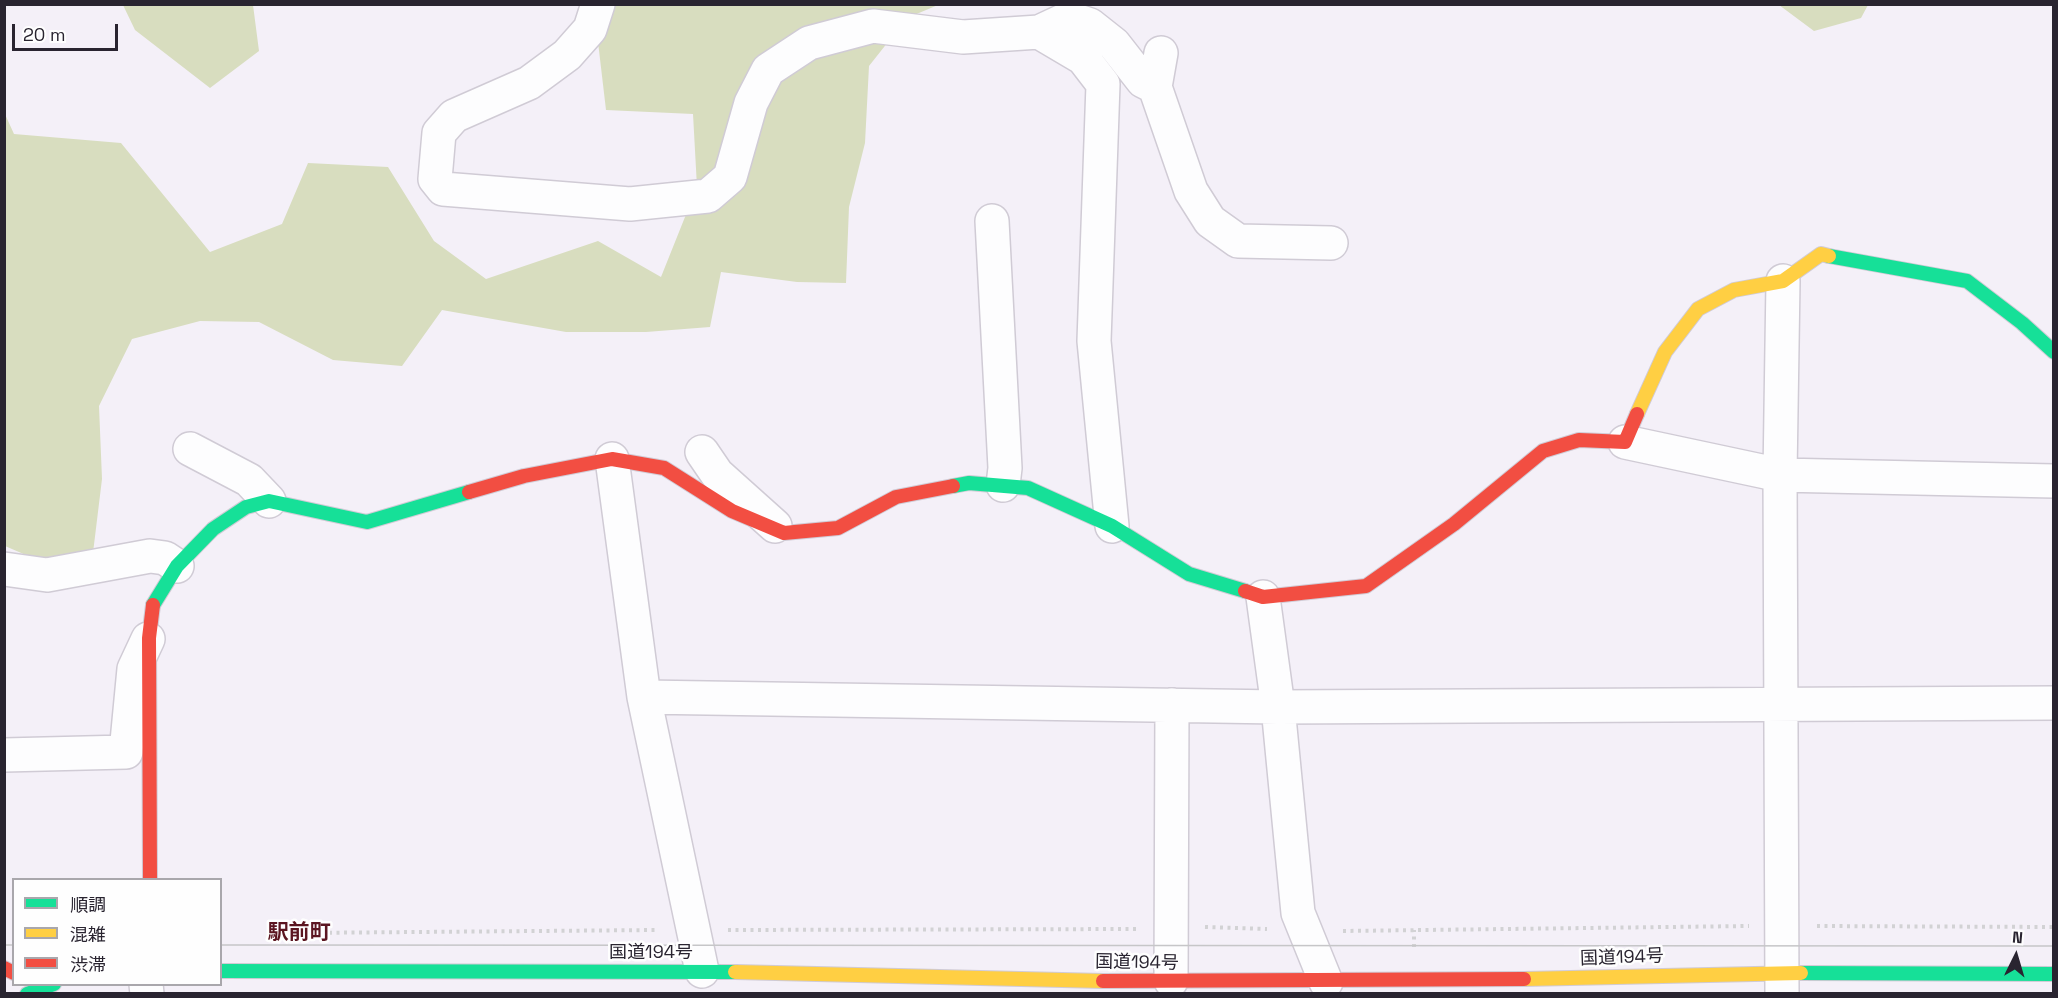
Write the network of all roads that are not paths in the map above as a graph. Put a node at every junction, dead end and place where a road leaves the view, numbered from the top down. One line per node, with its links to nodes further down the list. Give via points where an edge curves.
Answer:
1 (598, 4): 2 (street, via 590,29 567,55 529,83 454,116 439,133 435,178 443,189 630,204 708,196 730,177 751,103 768,70 809,43 873,26 963,37)
2 (1039, 32): 4 (street, via 1069,18 1089,25 1114,44 1143,81); 17 (street, via 1083,58 1103,84 1094,341)
3 (1161, 53): 4 (street)
4 (1155, 87): 6 (street, via 1191,191 1210,222 1238,241)
5 (992, 221): 15 (street)
6 (1331, 243)
7 (1783, 281): 8 (main road, via 1821,254 1967,281); 9 (main road, via 1734,290 1698,309 1665,352); 13 (street)
8 (2054, 352)
9 (1625, 442): 13 (street); 21 (main road, via 1579,440 1543,451 1454,524 1366,586)
10 (190, 449): 16 (street, via 249,480)
11 (702, 452): 18 (street, via 717,474)
12 (612, 459): 16 (main road, via 524,476 367,522); 18 (main road, via 663,468 732,512); 23 (street)
13 (1780, 475): 14 (street); 24 (street)
14 (2054, 481)
15 (1003, 486): 17 (main road, via 1028,488); 18 (main road, via 969,483 896,497 838,528)
16 (269, 501): 19 (main road, via 246,507 213,529)
17 (1112, 526): 21 (main road, via 1189,574)
18 (784, 532)
19 (177, 566): 20 (street, via 165,558 150,556 46,575); 22 (main road, via 153,606)
20 (4, 569)
21 (1263, 597): 27 (street)
22 (148, 638): 28 (street, via 134,669 126,752); 29 (main road)
23 (644, 697): 26 (street); 31 (street)
24 (1782, 703): 25 (street); 27 (street); 35 (street)
25 (2054, 703)
26 (1172, 705): 27 (street); 33 (street)
27 (1278, 707): 37 (street, via 1298,913)
28 (4, 755)
29 (150, 878)
30 (222, 971): 31 (main road, 国道194号)
31 (702, 971): 34 (main road, 国道194号)
32 (2050, 980): 35 (main road, 国道194号)
33 (1171, 981): 34 (main road, 国道194号); 37 (main road, 国道194号)
34 (812, 983)
35 (1782, 983): 37 (main road, 国道194号, via 1631,975)
36 (43, 986): 38 (main road)
37 (1327, 988)
38 (27, 993)

